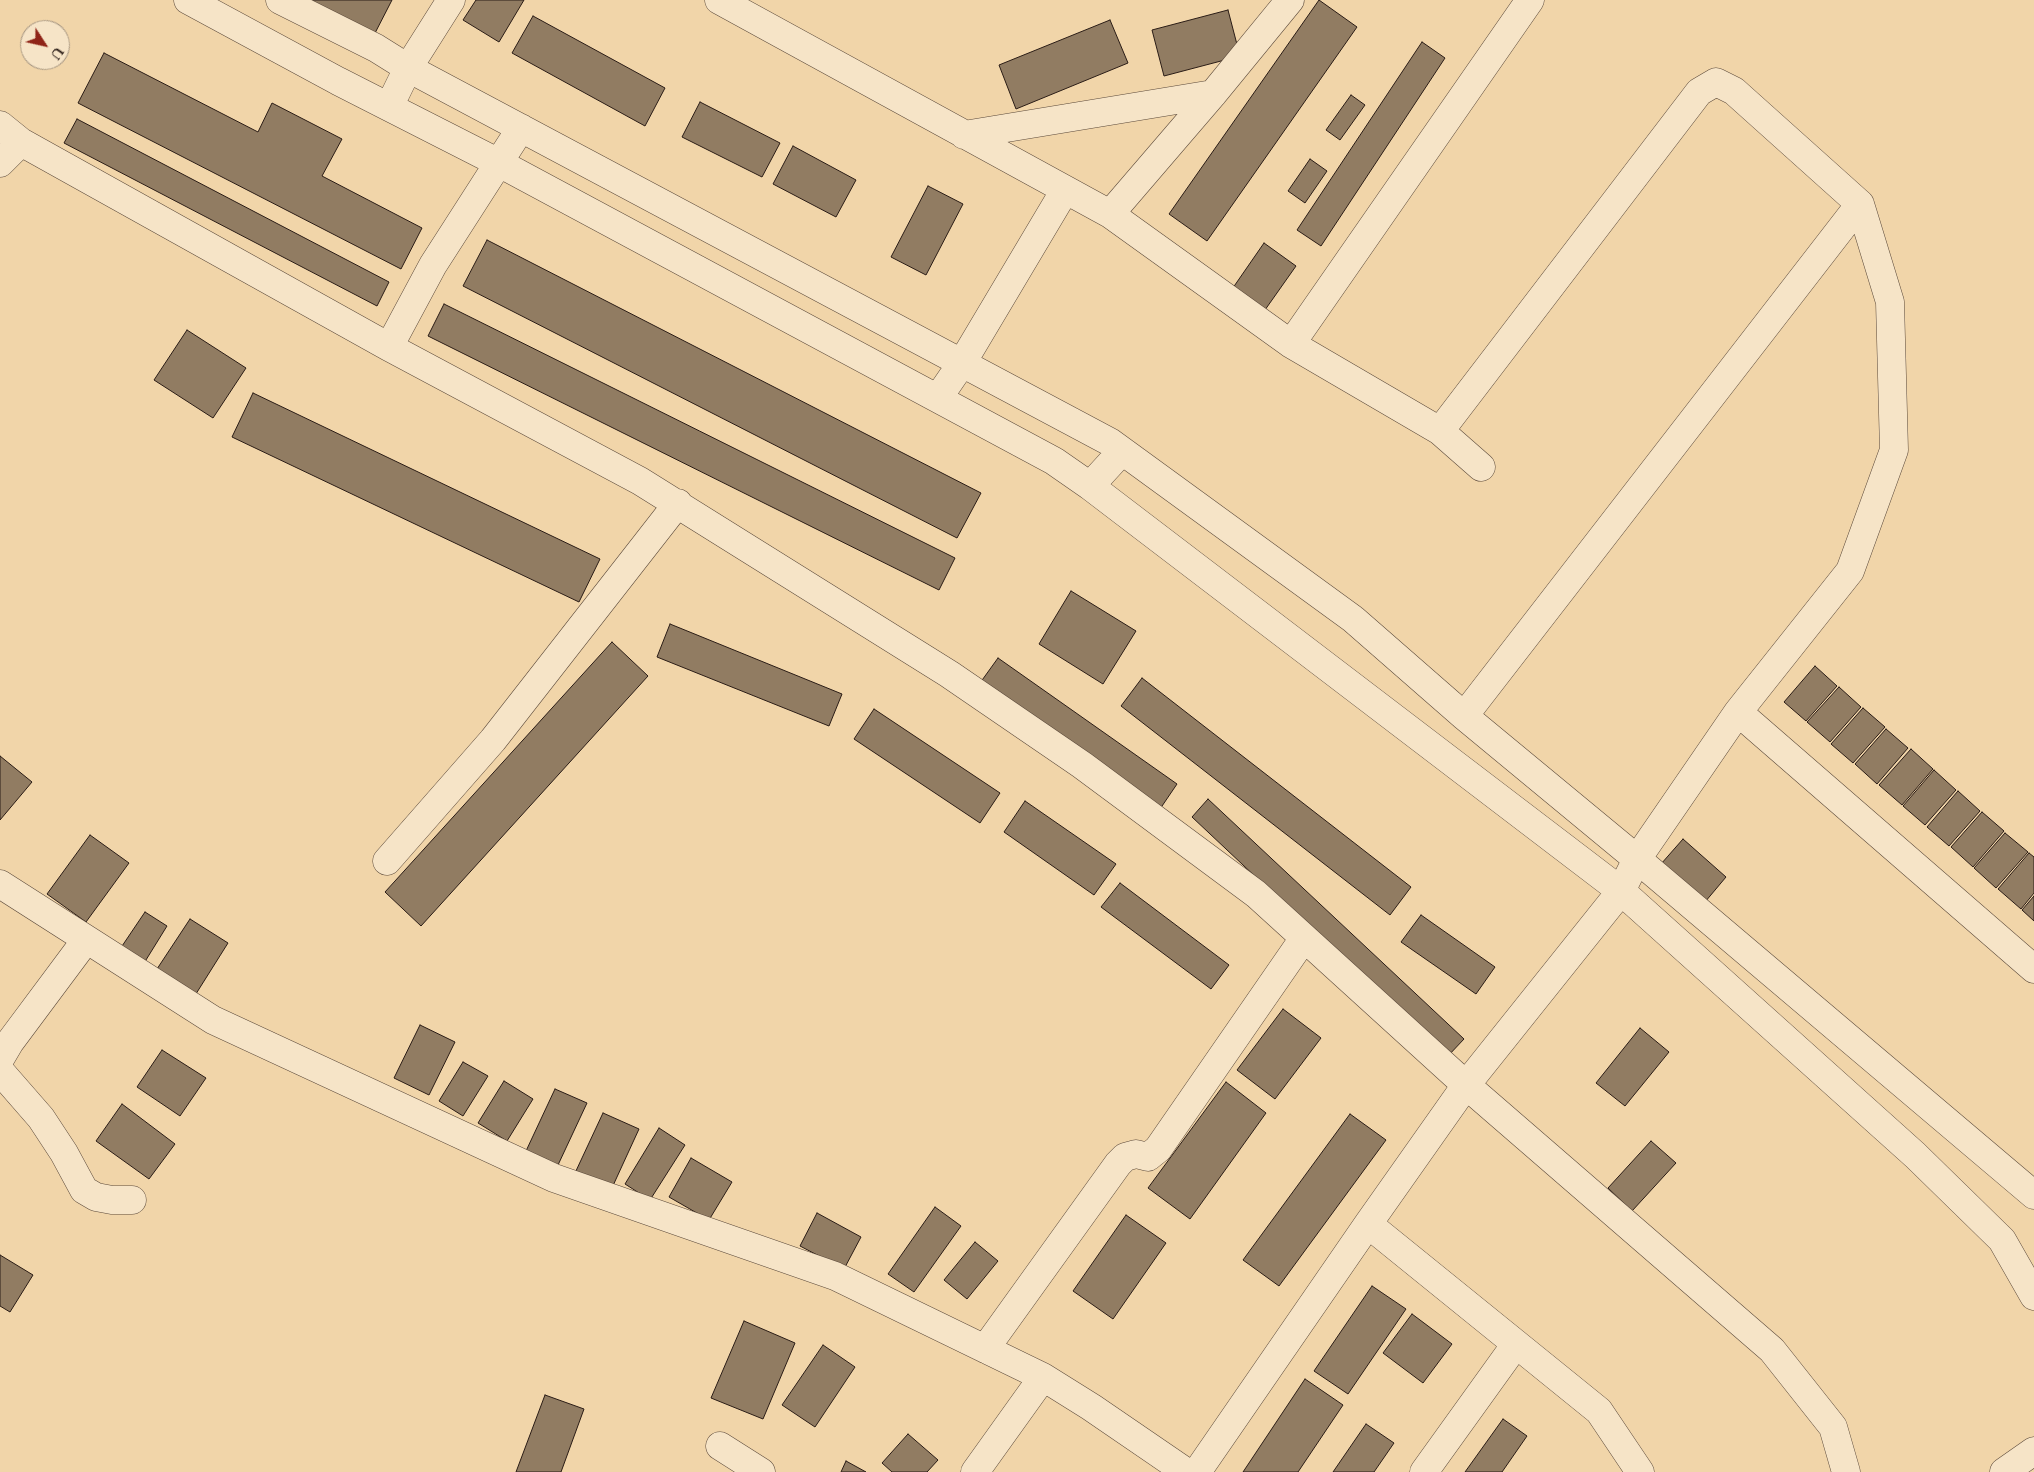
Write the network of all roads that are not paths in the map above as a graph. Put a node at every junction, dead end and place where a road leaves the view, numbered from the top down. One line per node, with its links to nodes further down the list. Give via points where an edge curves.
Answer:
1 (188, 0): 9 (street)
2 (280, 0): 7 (street, via 376,48)
3 (451, 0): 7 (street)
4 (719, 0): 12 (street)
5 (1290, 0): 8 (street)
6 (1530, 0): 18 (street)
7 (408, 68): 9 (street); 10 (street)
8 (1213, 94): 12 (street); 17 (street)
9 (389, 107): 14 (street)
10 (521, 128): 14 (street); 20 (street)
11 (10, 134): 13 (street); 19 (street)
12 (964, 135): 15 (street)
13 (0, 163)
14 (499, 163): 19 (street, via 433,265); 21 (street)
15 (1065, 190): 17 (street); 20 (street)
16 (1860, 204): 22 (street, via 1734,90 1716,82 1699,92); 27 (street, via 1890,302 1894,450 1850,571); 28 (street)
17 (1110, 214): 18 (street)
18 (1290, 344): 22 (street)
19 (389, 347): 26 (street)
20 (962, 363): 21 (street); 23 (street)
21 (938, 398): 25 (street, via 1054,461)
22 (1440, 431): 24 (street)
23 (1122, 451): 25 (street); 28 (street, via 1353,619)
24 (1481, 467)
25 (1090, 486): 32 (street)
26 (678, 504): 30 (street, via 493,740); 33 (street, via 948,674 1082,765 1256,894)
27 (1738, 712): 29 (street); 35 (street)
28 (1464, 716): 29 (street)
29 (1638, 859): 32 (street); 39 (street)
30 (386, 861)
31 (0, 884): 34 (street)
32 (1621, 891): 38 (street); 42 (street, via 1915,1155 1989,1227 2002,1240)
33 (1304, 938): 38 (street); 44 (street, via 1158,1149 1148,1157 1136,1154 1125,1157 1118,1164)
34 (86, 940): 36 (street); 44 (street, via 213,1020 554,1178 835,1276)
35 (2034, 969)
36 (0, 1058)
37 (0, 1072): 40 (street, via 41,1118 84,1190 96,1197)
38 (1466, 1085): 41 (street); 54 (street, via 1772,1350 1833,1426)
39 (2034, 1195)
40 (132, 1200)
41 (1368, 1224): 43 (street); 51 (street)
42 (2034, 1296)
43 (1516, 1344): 52 (street); 53 (street, via 1599,1411)
44 (985, 1349): 45 (street)
45 (1043, 1378): 49 (street); 50 (street)
46 (720, 1446): 48 (street)
47 (2034, 1451): 55 (street)
48 (761, 1472)
49 (975, 1472)
50 (1186, 1472)
51 (1197, 1472)
52 (1424, 1472)
53 (1640, 1472)
54 (1846, 1472)
55 (2004, 1472)

